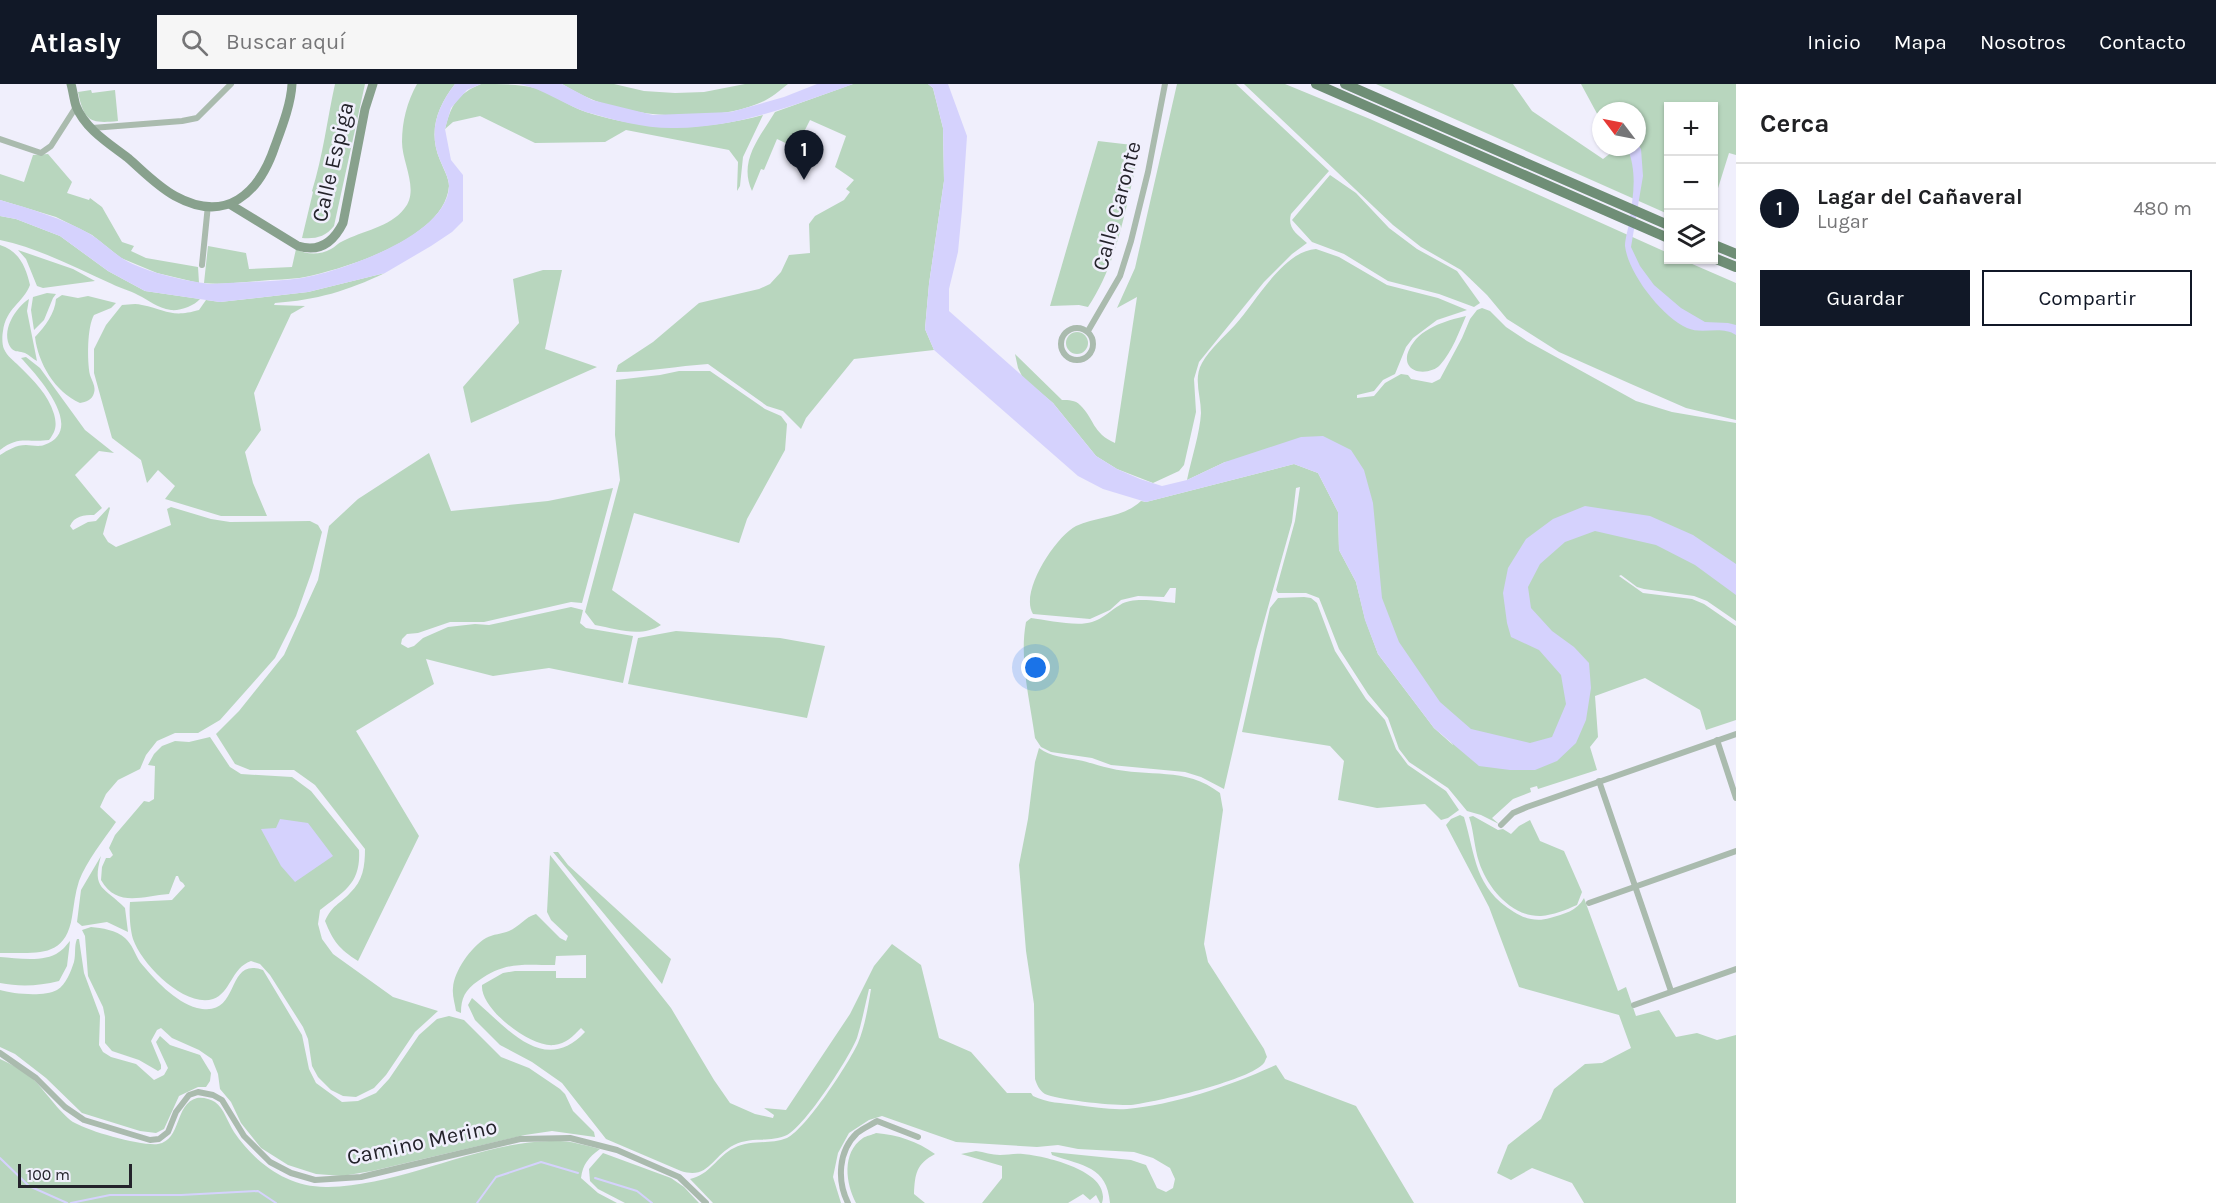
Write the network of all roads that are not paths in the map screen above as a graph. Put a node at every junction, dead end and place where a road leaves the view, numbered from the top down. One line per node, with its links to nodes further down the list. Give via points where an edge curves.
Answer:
1 (71, 84): 8 (street)
2 (231, 84): 9 (street, via 197,118)
3 (292, 84): 12 (street, via 269,165 258,183)
4 (373, 84): 12 (street, Calle Espiga, via 343,223 331,241 307,249 298,246)
5 (1165, 84): 20 (street, Calle Caronte, via 1131,241 1120,276)
6 (1316, 84): 14 (main road)
7 (1345, 84): 13 (main road)
8 (76, 106): 9 (street); 10 (street, via 51,146 41,153)
9 (92, 128): 11 (street, via 165,190 186,201)
10 (0, 139)
11 (208, 205): 12 (street); 18 (street)
12 (231, 205)
13 (1664, 223)
14 (1664, 236)
15 (1718, 247): 16 (main road)
16 (1736, 254)
17 (1718, 260): 19 (main road)
18 (202, 265)
19 (1736, 267)
20 (1088, 331): 20 (street, via 1070,329 1061,344 1064,353 1080,360 1088,356 1093,348)
21 (1736, 734): 22 (street)
22 (1717, 740): 23 (street); 24 (street)
23 (1599, 781): 25 (street, via 1513,813); 27 (street)
24 (1736, 798)
25 (1501, 825)
26 (1736, 851): 27 (street)
27 (1635, 887): 28 (street); 30 (street)
28 (1589, 903)
29 (1736, 969): 30 (street)
30 (1671, 991): 31 (street)
31 (1634, 1005)
32 (0, 1053): 34 (street, Camino Merino, via 84,1120 150,1140 168,1132 189,1095 213,1095 222,1100 244,1136 263,1156 291,1173 315,1180 361,1177 520,1139 570,1138 617,1150 679,1177)
33 (918, 1137): 35 (street, via 878,1120 856,1134 842,1160 841,1189)
34 (706, 1203)
35 (848, 1203)

